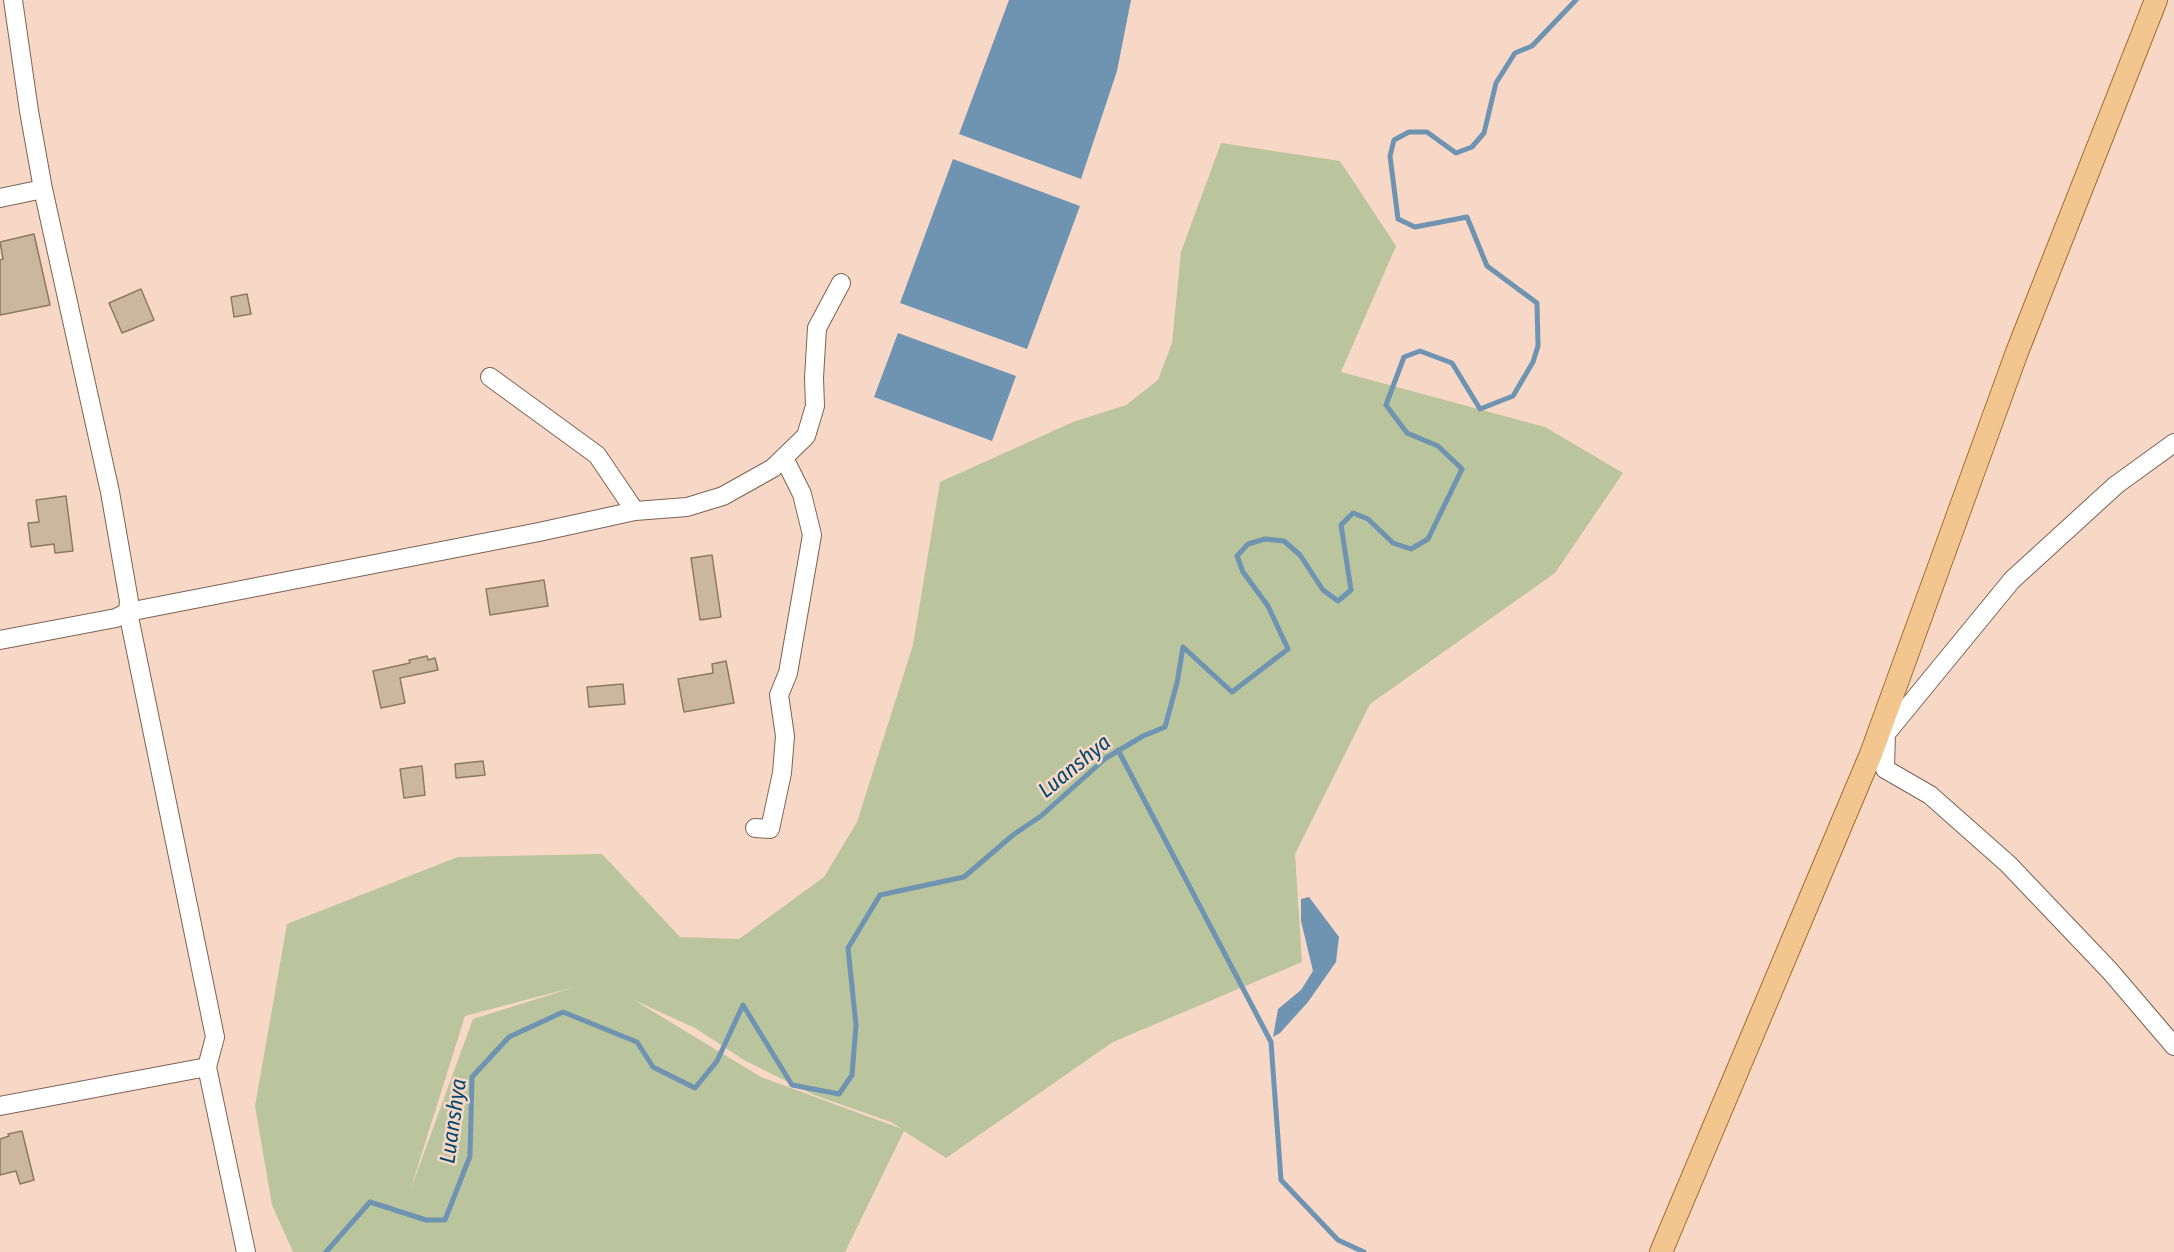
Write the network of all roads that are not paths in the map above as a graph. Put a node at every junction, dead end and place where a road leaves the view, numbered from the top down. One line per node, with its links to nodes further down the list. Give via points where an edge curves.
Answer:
1 (13, 0): 3 (street)
2 (2156, 0): 13 (main road, via 2016,352)
3 (43, 189): 4 (street); 10 (street, via 110,492)
4 (0, 198)
5 (841, 283): 8 (street, via 817,328 815,406 806,436)
6 (490, 377): 9 (street, via 597,455)
7 (2174, 443): 12 (street, via 2116,484 2012,580)
8 (784, 458): 9 (street, via 723,496 687,507); 14 (street, via 802,494 812,535 788,673 779,695 785,736 777,796 770,830)
9 (635, 511): 10 (street)
10 (128, 612): 11 (street, via 116,618); 16 (street, via 215,1037)
11 (0, 640)
12 (1886, 732): 13 (street); 15 (street, via 1885,769 1930,795 2008,864 2110,971)
13 (1871, 754): 19 (main road)
14 (755, 828)
15 (2174, 1046)
16 (207, 1067): 17 (street); 18 (street)
17 (0, 1106)
18 (246, 1252)
19 (1661, 1252)

